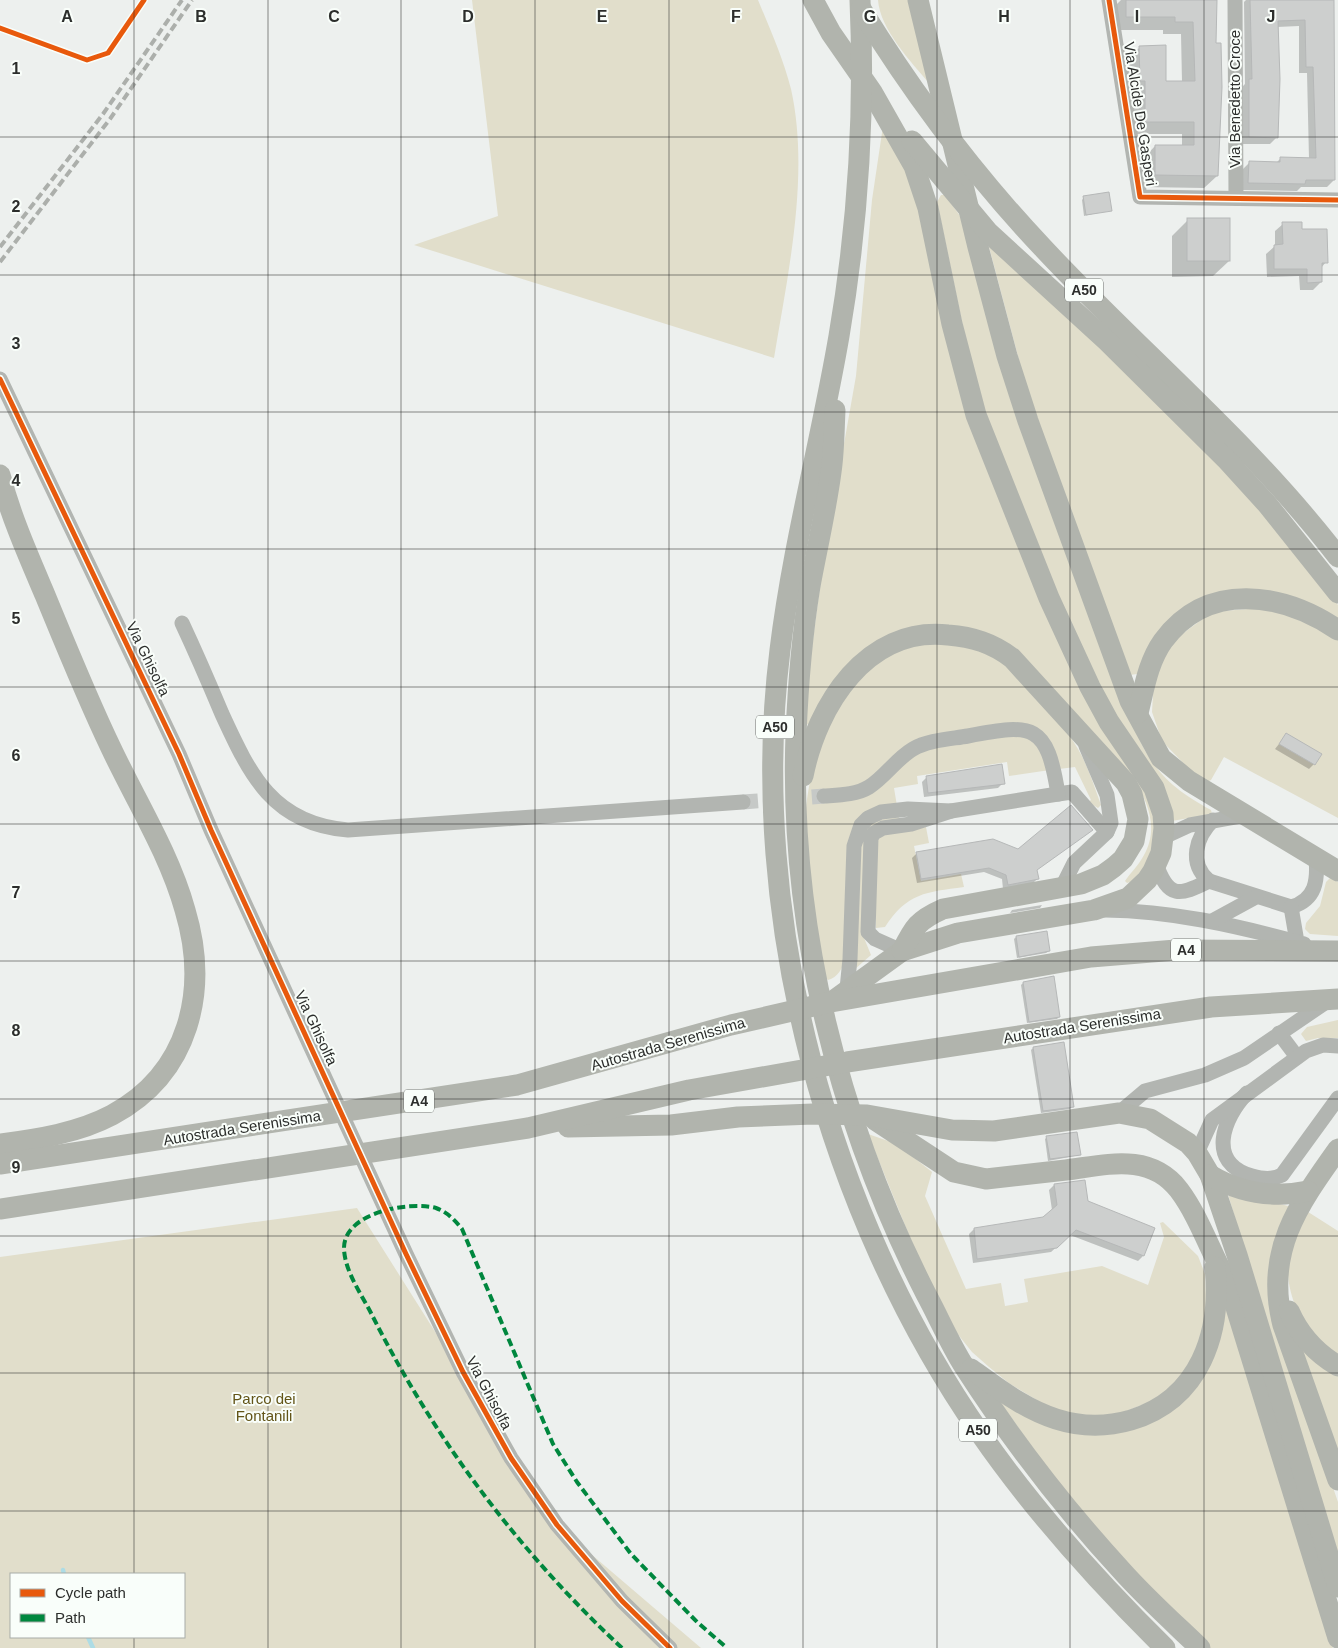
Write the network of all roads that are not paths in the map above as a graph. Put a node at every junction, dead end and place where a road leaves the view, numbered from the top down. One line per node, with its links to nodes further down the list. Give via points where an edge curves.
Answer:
1 (813, 0): 7 (highway, via 831,33)
2 (855, 0): 13 (highway, A50, via 897,67 976,173 1045,250 1258,462)
3 (860, 0): 10 (highway, A50, via 863,98 860,160)
4 (918, 0): 17 (highway, via 1007,356 1130,701)
5 (1109, 0): 8 (street, Via Alcide De Gasperi, via 1140,197)
6 (1235, 0): 8 (street, Via Benedetto Croce)
7 (872, 92): 14 (highway, via 988,232 1107,341 1226,459 1267,504); 27 (highway, via 922,184 965,375 976,416 995,465 1049,598 1090,687 1109,722 1154,788 1163,814)
8 (1236, 198): 9 (street, Via Alcide De Gasperi)
9 (1338, 200)
10 (839, 334): 22 (highway, via 832,471 802,642 796,738); 66 (highway, A50, via 802,518 780,653 775,732 777,852 788,946 816,1078 847,1175 925,1346 1010,1475 1079,1560)
11 (0, 379): 65 (street, Via Ghisolfa, via 179,754 406,1254 485,1413 537,1497 588,1564)
12 (0, 474): 51 (highway, via 9,510 73,664 175,880 191,933 195,987 184,1037 171,1061 133,1102 85,1127 53,1136)
13 (1338, 557)
14 (1338, 593)
15 (182, 622): 21 (street, via 242,759 258,783 277,804 326,828 348,830)
16 (1338, 630): 17 (highway, via 1304,610 1263,598 1242,598 1204,607 1163,640 1148,672)
17 (1138, 713): 24 (highway, via 1161,758 1189,781)
18 (1078, 729): 22 (highway, via 1028,673 998,648 980,640 942,634 906,639 873,654 849,676 834,697 808,755); 26 (street, via 1110,806 1111,823); 32 (highway, via 1126,783 1138,819 1134,841 1123,859 1103,875)
19 (1058, 794): 20 (street, via 1052,763 1043,742 1034,733 1008,728 920,746 905,754 868,788); 23 (street); 26 (street, via 1072,792)
20 (824, 796)
21 (743, 802)
22 (797, 810): 60 (highway, via 803,897 839,1072 870,1166 914,1271)
23 (952, 811): 38 (street, via 911,824 883,828 872,838 868,932 875,939); 40 (street, via 908,809 882,812 861,824 854,846)
24 (1246, 815): 25 (street); 28 (highway)
25 (1213, 820): 27 (street, via 1190,825); 31 (street, via 1201,833 1196,850 1200,870)
26 (1107, 832): 32 (street, via 1074,862)
27 (1164, 837): 29 (highway)
28 (1316, 858): 30 (highway); 34 (street, via 1316,886 1306,900)
29 (1156, 864): 31 (street, via 1167,887 1177,892 1191,890); 35 (highway, via 1147,880 1128,898)
30 (1338, 871)
31 (1209, 881): 33 (street)
32 (1062, 887): 38 (highway, via 943,908 916,924)
33 (1256, 896): 34 (street); 36 (street)
34 (1291, 907): 37 (street)
35 (1094, 910): 36 (street); 38 (highway, via 958,933)
36 (1212, 921): 37 (street)
37 (1297, 942): 39 (street)
38 (902, 951): 40 (highway)
39 (1330, 951): 42 (highway, Autostrada Serenissima / A4, via 1176,950 1091,956)
40 (847, 989): 42 (highway)
41 (1333, 999): 43 (street); 50 (highway, Autostrada Serenissima, via 1212,1007 847,1062 714,1084)
42 (830, 1002): 54 (highway, Autostrada Serenissima / A4, via 731,1024 517,1085)
43 (1279, 1033): 45 (street); 48 (street, via 1244,1058 1218,1070 1145,1091)
44 (1338, 1046): 45 (street, via 1314,1047)
45 (1297, 1057): 46 (street)
46 (1247, 1093): 47 (street, via 1232,1114 1223,1150 1229,1164 1236,1169 1268,1179 1282,1175); 53 (street, via 1212,1120)
47 (1338, 1098)
48 (1119, 1113): 49 (highway, via 994,1130 952,1130); 53 (highway, via 1150,1119 1188,1143)
49 (866, 1115): 50 (highway, via 776,1114 671,1125); 58 (highway, via 954,1172 976,1178 1104,1164 1147,1166 1178,1188 1190,1205)
50 (528, 1128): 57 (highway, Autostrada Serenissima)
51 (0, 1144)
52 (1338, 1149): 56 (highway)
53 (1197, 1153): 55 (highway)
54 (0, 1164)
55 (1210, 1175): 56 (highway, via 1233,1187 1256,1192); 63 (highway)
56 (1308, 1191): 59 (highway, via 1284,1238)
57 (0, 1209)
58 (1214, 1259): 60 (highway, via 1217,1292 1205,1353 1179,1394 1145,1416 1107,1425 1058,1420 1020,1403); 64 (highway, via 1229,1285)
59 (1277, 1285): 61 (highway, via 1303,1335 1325,1358); 62 (highway, via 1283,1325)
60 (962, 1363): 67 (highway, via 1018,1443 1088,1532 1125,1574)
61 (1338, 1366)
62 (1338, 1480)
63 (1338, 1587)
64 (1338, 1638)
65 (670, 1648)
66 (1165, 1648)
67 (1200, 1648)

